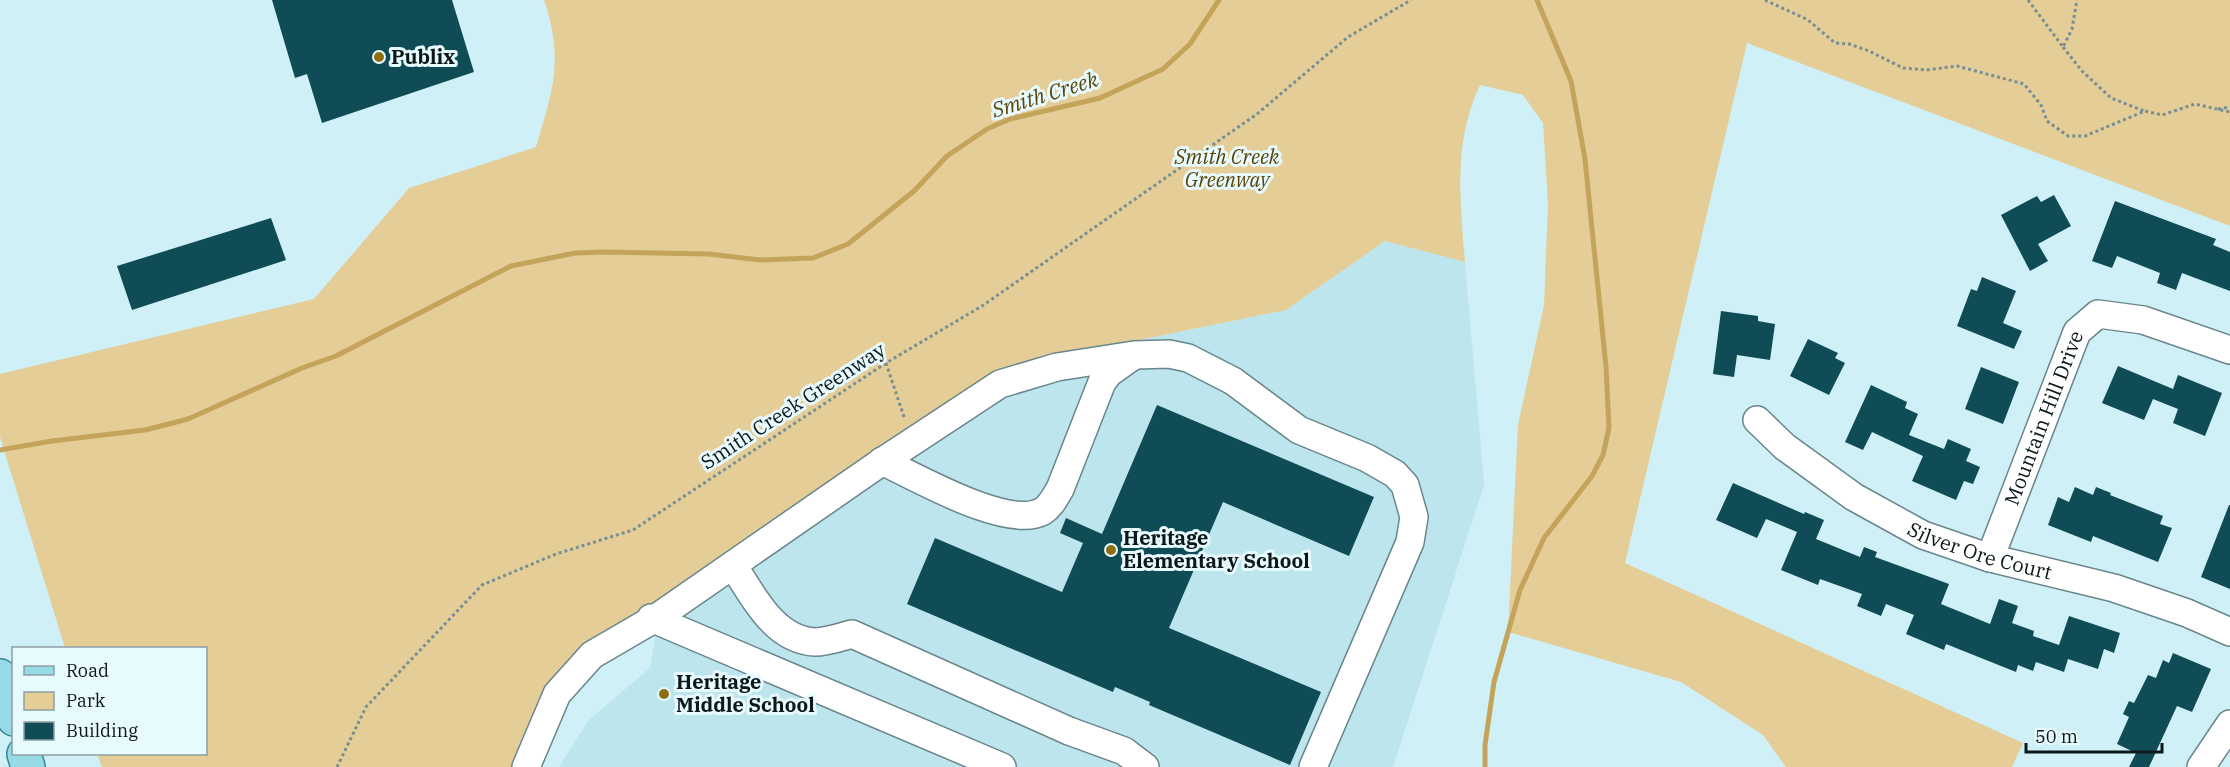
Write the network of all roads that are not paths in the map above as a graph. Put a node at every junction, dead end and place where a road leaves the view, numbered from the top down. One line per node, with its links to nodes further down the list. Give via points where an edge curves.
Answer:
1 (2230, 350): 5 (street, Mountain Hill Drive, via 2143,320 2098,315 2077,333)
2 (1134, 355): 4 (street, via 1057,367 1000,384); 4 (street, via 1102,382 1060,489 1042,511 1026,516 1004,513); 15 (street, via 1188,358 1233,381 1299,430 1379,463 1406,485 1414,517 1410,542)
3 (1757, 420): 5 (street, Silver Ore Court, via 1785,447 1854,496 1923,535)
4 (882, 461): 6 (street)
5 (1990, 558): 8 (street, Silver Ore Court, via 2114,588)
6 (733, 565): 7 (street); 14 (street, via 761,609 796,639 818,642 852,634 1124,751)
7 (651, 618): 12 (street, via 592,655 557,694); 13 (street)
8 (2230, 632)
9 (0, 676): 10 (main road)
10 (12, 713)
11 (2230, 724): 16 (street)
12 (526, 767)
13 (1002, 767)
14 (1144, 767)
15 (1313, 767)
16 (2201, 767)

